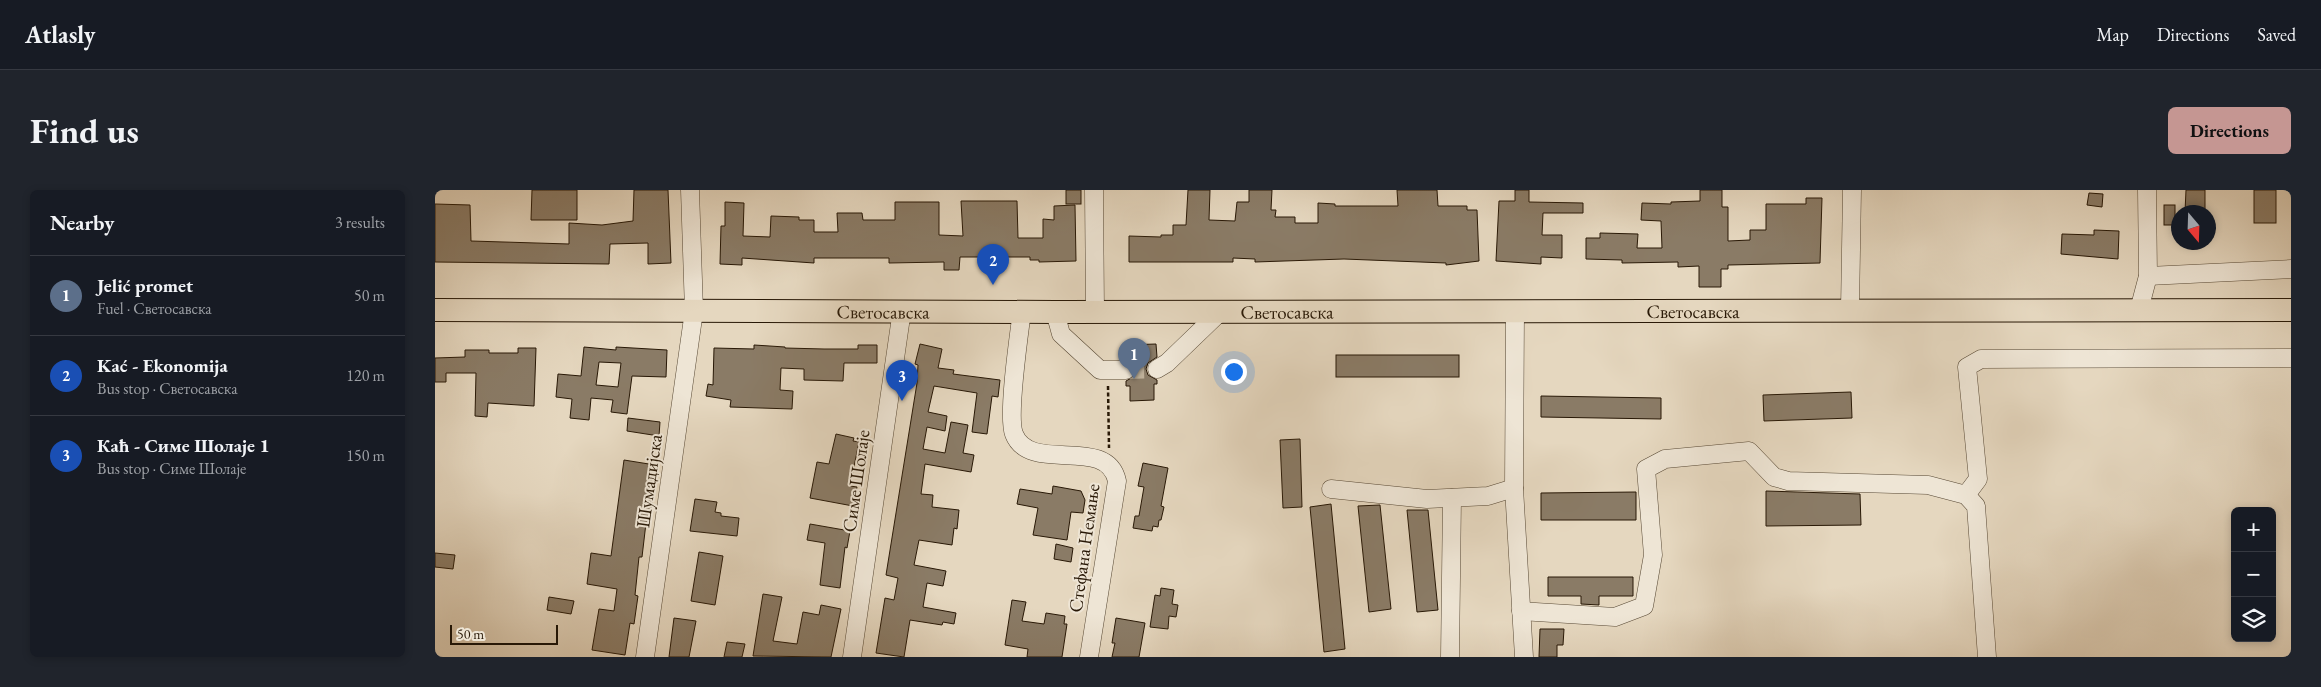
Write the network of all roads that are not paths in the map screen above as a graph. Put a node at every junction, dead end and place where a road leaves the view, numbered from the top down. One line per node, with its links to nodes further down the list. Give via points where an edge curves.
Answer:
1 (690, 190): 13 (street, Шумадијска)
2 (1094, 190): 16 (street)
3 (1851, 190): 7 (street)
4 (2147, 190): 6 (street)
5 (2291, 269): 6 (street)
6 (2148, 276): 11 (street)
7 (1850, 309): 10 (main road, Светосавска); 11 (main road, Светосавска)
8 (435, 310): 13 (main road, Светосавска)
9 (902, 310): 13 (main road, Светосавска); 14 (main road, Светосавска); 27 (street, Симе Шолаје)
10 (1515, 310): 17 (main road, Светосавска); 21 (street)
11 (2139, 310): 12 (main road, Светосавска)
12 (2291, 310)
13 (694, 311): 26 (street, Шумадијска)
14 (1021, 311): 15 (main road, Светосавска); 28 (street, Стефана Немање, via 1012,414 1016,439 1031,451 1087,457 1109,465 1115,475 1117,488)
15 (1055, 312): 16 (main road, Светосавска); 20 (street, via 1061,334 1100,370)
16 (1095, 312): 17 (main road, Светосавска)
17 (1220, 312): 19 (street)
18 (2291, 358): 23 (street, via 1981,359 1967,367 1979,478)
19 (1157, 369)
20 (1126, 370)
21 (1514, 488): 24 (street, via 1488,496); 25 (street)
22 (1331, 489): 24 (street, via 1427,499)
23 (1966, 495): 25 (street, via 1928,485 1788,481 1774,477 1749,451 1665,459 1646,469 1653,555 1645,606 1615,617); 31 (street, via 1976,506)
24 (1452, 498): 29 (street)
25 (1521, 611): 30 (street)
26 (645, 657)
27 (852, 657)
28 (1089, 657)
29 (1450, 657)
30 (1523, 657)
31 (1987, 657)

